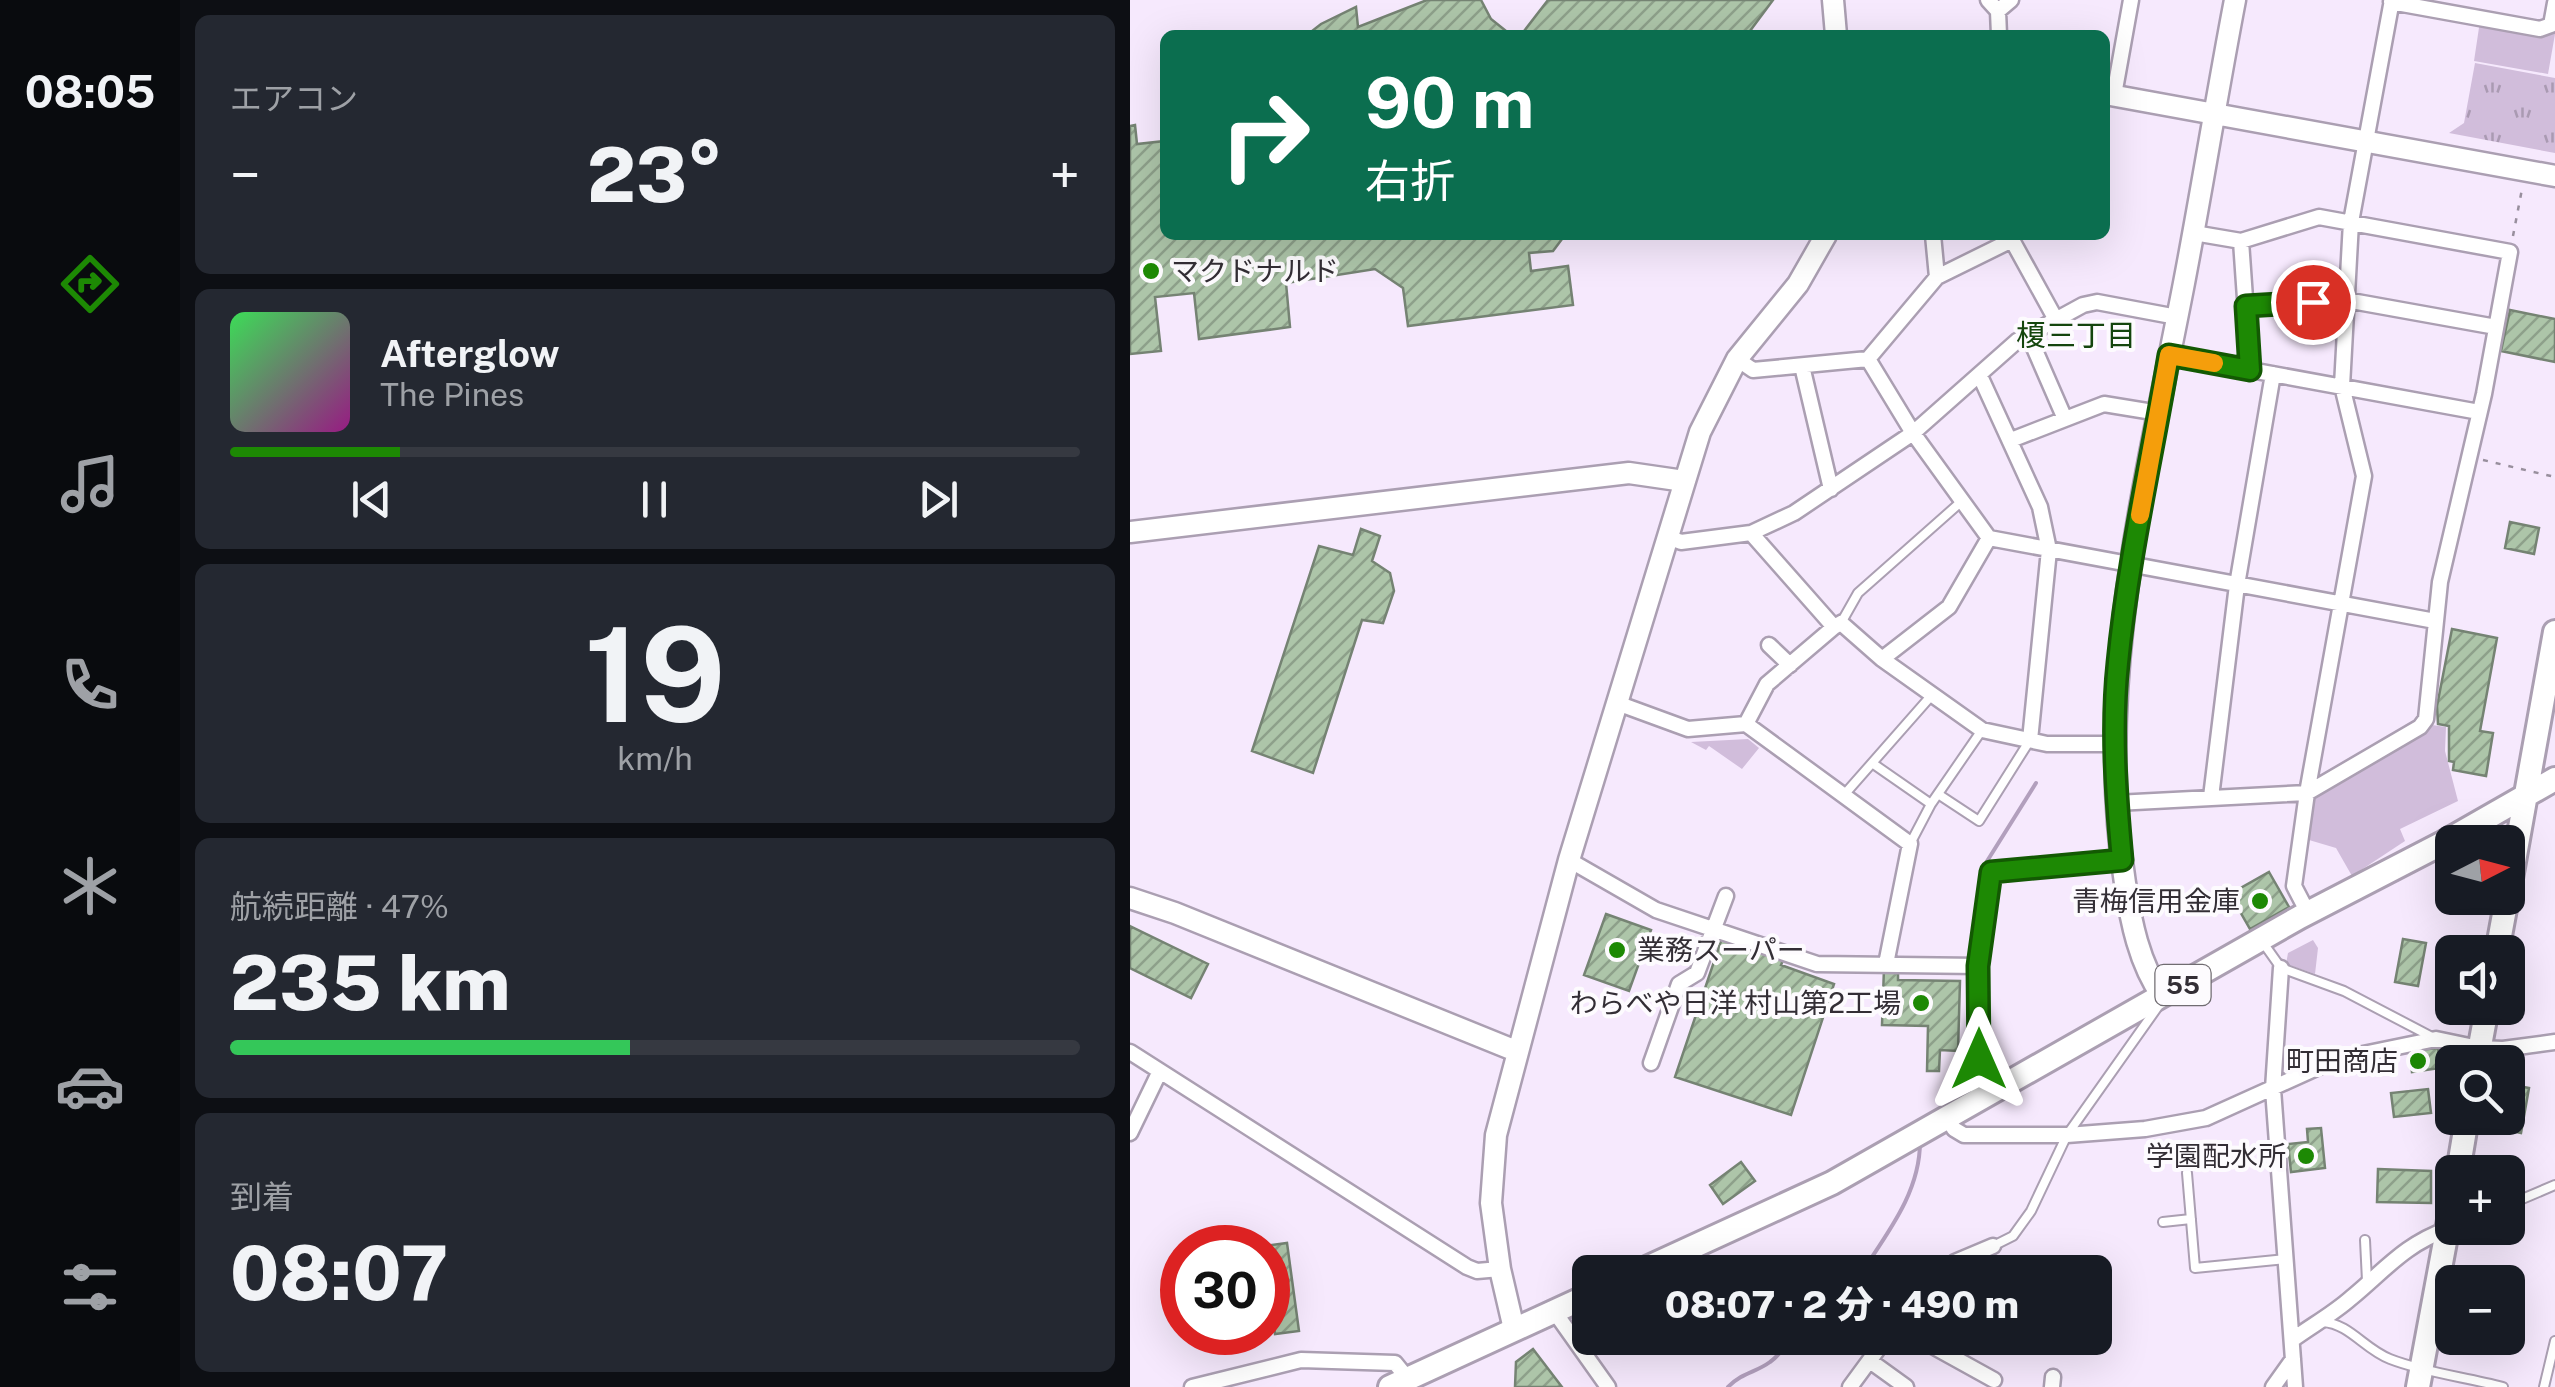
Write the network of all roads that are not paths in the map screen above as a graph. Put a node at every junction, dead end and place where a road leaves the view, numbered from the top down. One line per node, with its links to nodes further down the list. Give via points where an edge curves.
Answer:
1 (1833, 0): 10 (street)
2 (2011, 0): 8 (street)
3 (2131, 0): 11 (street)
4 (2235, 0): 12 (street)
5 (2472, 0): 9 (street)
6 (2391, 1): 9 (street); 13 (street)
7 (2555, 4): 9 (street, via 2551,25 2540,29)
8 (1993, 6)
9 (2470, 17)
10 (1836, 30)
11 (2110, 94): 12 (street)
12 (2214, 114): 13 (street); 16 (street)
13 (2364, 141): 14 (street); 15 (street)
14 (2555, 176)
15 (2351, 222): 21 (street, via 2319,216); 23 (street); 27 (street, via 2510,252)
16 (2194, 233): 21 (street); 25 (street)
17 (1823, 240): 30 (street, via 1798,284)
18 (1933, 240): 22 (street)
19 (2006, 240): 22 (street)
20 (2014, 240): 26 (street)
21 (2241, 241): 24 (street)
22 (1937, 277): 31 (street)
23 (2346, 300): 24 (street); 27 (street); 36 (street)
24 (2246, 306): 33 (street)
25 (2177, 317): 26 (street, via 2096,302); 29 (street)
26 (2055, 318): 28 (street)
27 (2496, 328): 37 (street)
28 (2028, 334): 35 (street); 39 (street)
29 (2169, 355): 33 (street); 38 (street)
30 (1737, 359): 32 (street, via 1753,370); 42 (street)
31 (1868, 359): 32 (street); 40 (street)
32 (1802, 366): 43 (street)
33 (2250, 370): 34 (street)
34 (2273, 374): 36 (street); 51 (street)
35 (1980, 376): 40 (street); 41 (street)
36 (2342, 386): 37 (street); 52 (street, via 2364,476)
37 (2479, 412): 53 (street)
38 (2160, 413): 39 (street, via 2104,404); 50 (street)
39 (2065, 418): 41 (street)
40 (1913, 433): 43 (street); 44 (street)
41 (2011, 440): 49 (street, via 2040,506)
42 (1684, 481): 45 (street, via 1629,473); 47 (street)
43 (1831, 489): 46 (street)
44 (1962, 501): 48 (street); 54 (lane, via 1858,592)
45 (1130, 532)
46 (1751, 533): 47 (street, via 1681,542); 54 (street)
47 (1668, 537): 60 (street)
48 (1990, 538): 49 (street); 57 (street, via 1949,607)
49 (2049, 550): 50 (street); 64 (street)
50 (2131, 565): 51 (street); 65 (street)
51 (2237, 585): 52 (street); 73 (street)
52 (2340, 604): 53 (street); 69 (street)
53 (2435, 621): 69 (street, via 2426,719)
54 (1837, 625): 57 (street); 58 (street)
55 (2555, 632): 61 (main road)
56 (1769, 644): 58 (street)
57 (1882, 658): 59 (street)
58 (1790, 665): 62 (street, via 1767,684)
59 (1932, 696): 63 (street); 67 (lane)
60 (1617, 703): 62 (street, via 1688,729); 80 (street)
61 (2540, 717): 66 (main road); 72 (main road)
62 (1746, 724): 71 (street)
63 (1982, 730): 64 (street); 70 (lane)
64 (2030, 740): 65 (street); 70 (lane, via 1978,821)
65 (2114, 744): 74 (street)
66 (2555, 744)
67 (1872, 763): 71 (lane); 75 (lane)
68 (2555, 779): 72 (main road, 55)
69 (2307, 792): 73 (street); 84 (street, via 2294,886)
70 (1938, 794): 75 (lane)
71 (1843, 796): 78 (street)
72 (2526, 796): 76 (main road, 55); 77 (main road)
73 (2211, 797): 74 (street)
74 (2116, 803): 81 (street)
75 (1931, 804): 78 (lane)
76 (2475, 825)
77 (2520, 825)
78 (1910, 844): 87 (street)
79 (2435, 848): 84 (main road, 55)
80 (1569, 860): 85 (street, via 1656,910); 95 (street)
81 (2122, 860): 88 (street, via 1991,872); 90 (street, via 2142,958)
82 (1726, 896): 85 (street)
83 (1130, 898): 95 (street)
84 (2308, 913): 86 (main road, 55)
85 (1714, 932): 87 (street, via 1817,964); 97 (street, via 1697,973 1678,984)
86 (2261, 940): 89 (lane); 90 (main road, 55)
87 (1886, 964): 88 (street)
88 (1978, 966): 100 (street)
89 (2281, 968): 91 (lane, via 2344,991); 99 (street)
90 (2162, 996): 100 (main road, 55); 103 (lane)
91 (2436, 1039): 93 (street); 99 (street, via 2334,1060)
92 (2555, 1042): 94 (street)
93 (2451, 1045)
94 (2525, 1047)
95 (1516, 1051): 116 (street, via 1492,1177)
96 (1130, 1052): 98 (street)
97 (1651, 1063)
98 (1160, 1070): 102 (street); 116 (street, via 1467,1267)
99 (2273, 1089): 103 (street, via 2206,1118); 115 (street)
100 (1978, 1102): 101 (main road, 55)
101 (1948, 1119): 103 (street, via 1964,1135); 113 (main road, 55, via 1832,1183)
102 (1130, 1134)
103 (2067, 1135): 112 (lane, via 2031,1211 2012,1236)
104 (2187, 1173): 107 (lane)
105 (2555, 1185): 106 (lane)
106 (2525, 1198)
107 (2191, 1219): 108 (lane); 115 (lane, via 2195,1268)
108 (2163, 1222)
109 (2435, 1233): 117 (street)
110 (2365, 1240): 117 (lane)
111 (2447, 1245): 128 (main road)
112 (1993, 1246): 114 (street)
113 (1675, 1255)
114 (1972, 1255)
115 (2286, 1260): 122 (street)
116 (1500, 1268): 121 (street)
117 (2367, 1283): 120 (street)
118 (1572, 1303): 119 (main road)
119 (1554, 1311): 121 (main road); 132 (street)
120 (2319, 1321): 122 (street); 128 (lane, via 2347,1329)
121 (1514, 1329): 130 (main road)
122 (2292, 1340): 126 (street)
123 (2555, 1340): 138 (lane)
124 (1874, 1355): 127 (street)
125 (1949, 1355): 129 (street)
126 (2293, 1359): 135 (street); 136 (street)
127 (1870, 1361): 133 (street); 134 (street)
128 (2420, 1378): 137 (lane)
129 (1994, 1380)
130 (1399, 1383): 131 (street, via 1395,1364 1300,1360)
131 (1192, 1387)
132 (1608, 1387)
133 (1850, 1387)
134 (1906, 1387)
135 (2273, 1387)
136 (2295, 1387)
137 (2503, 1387)
138 (2544, 1387)

